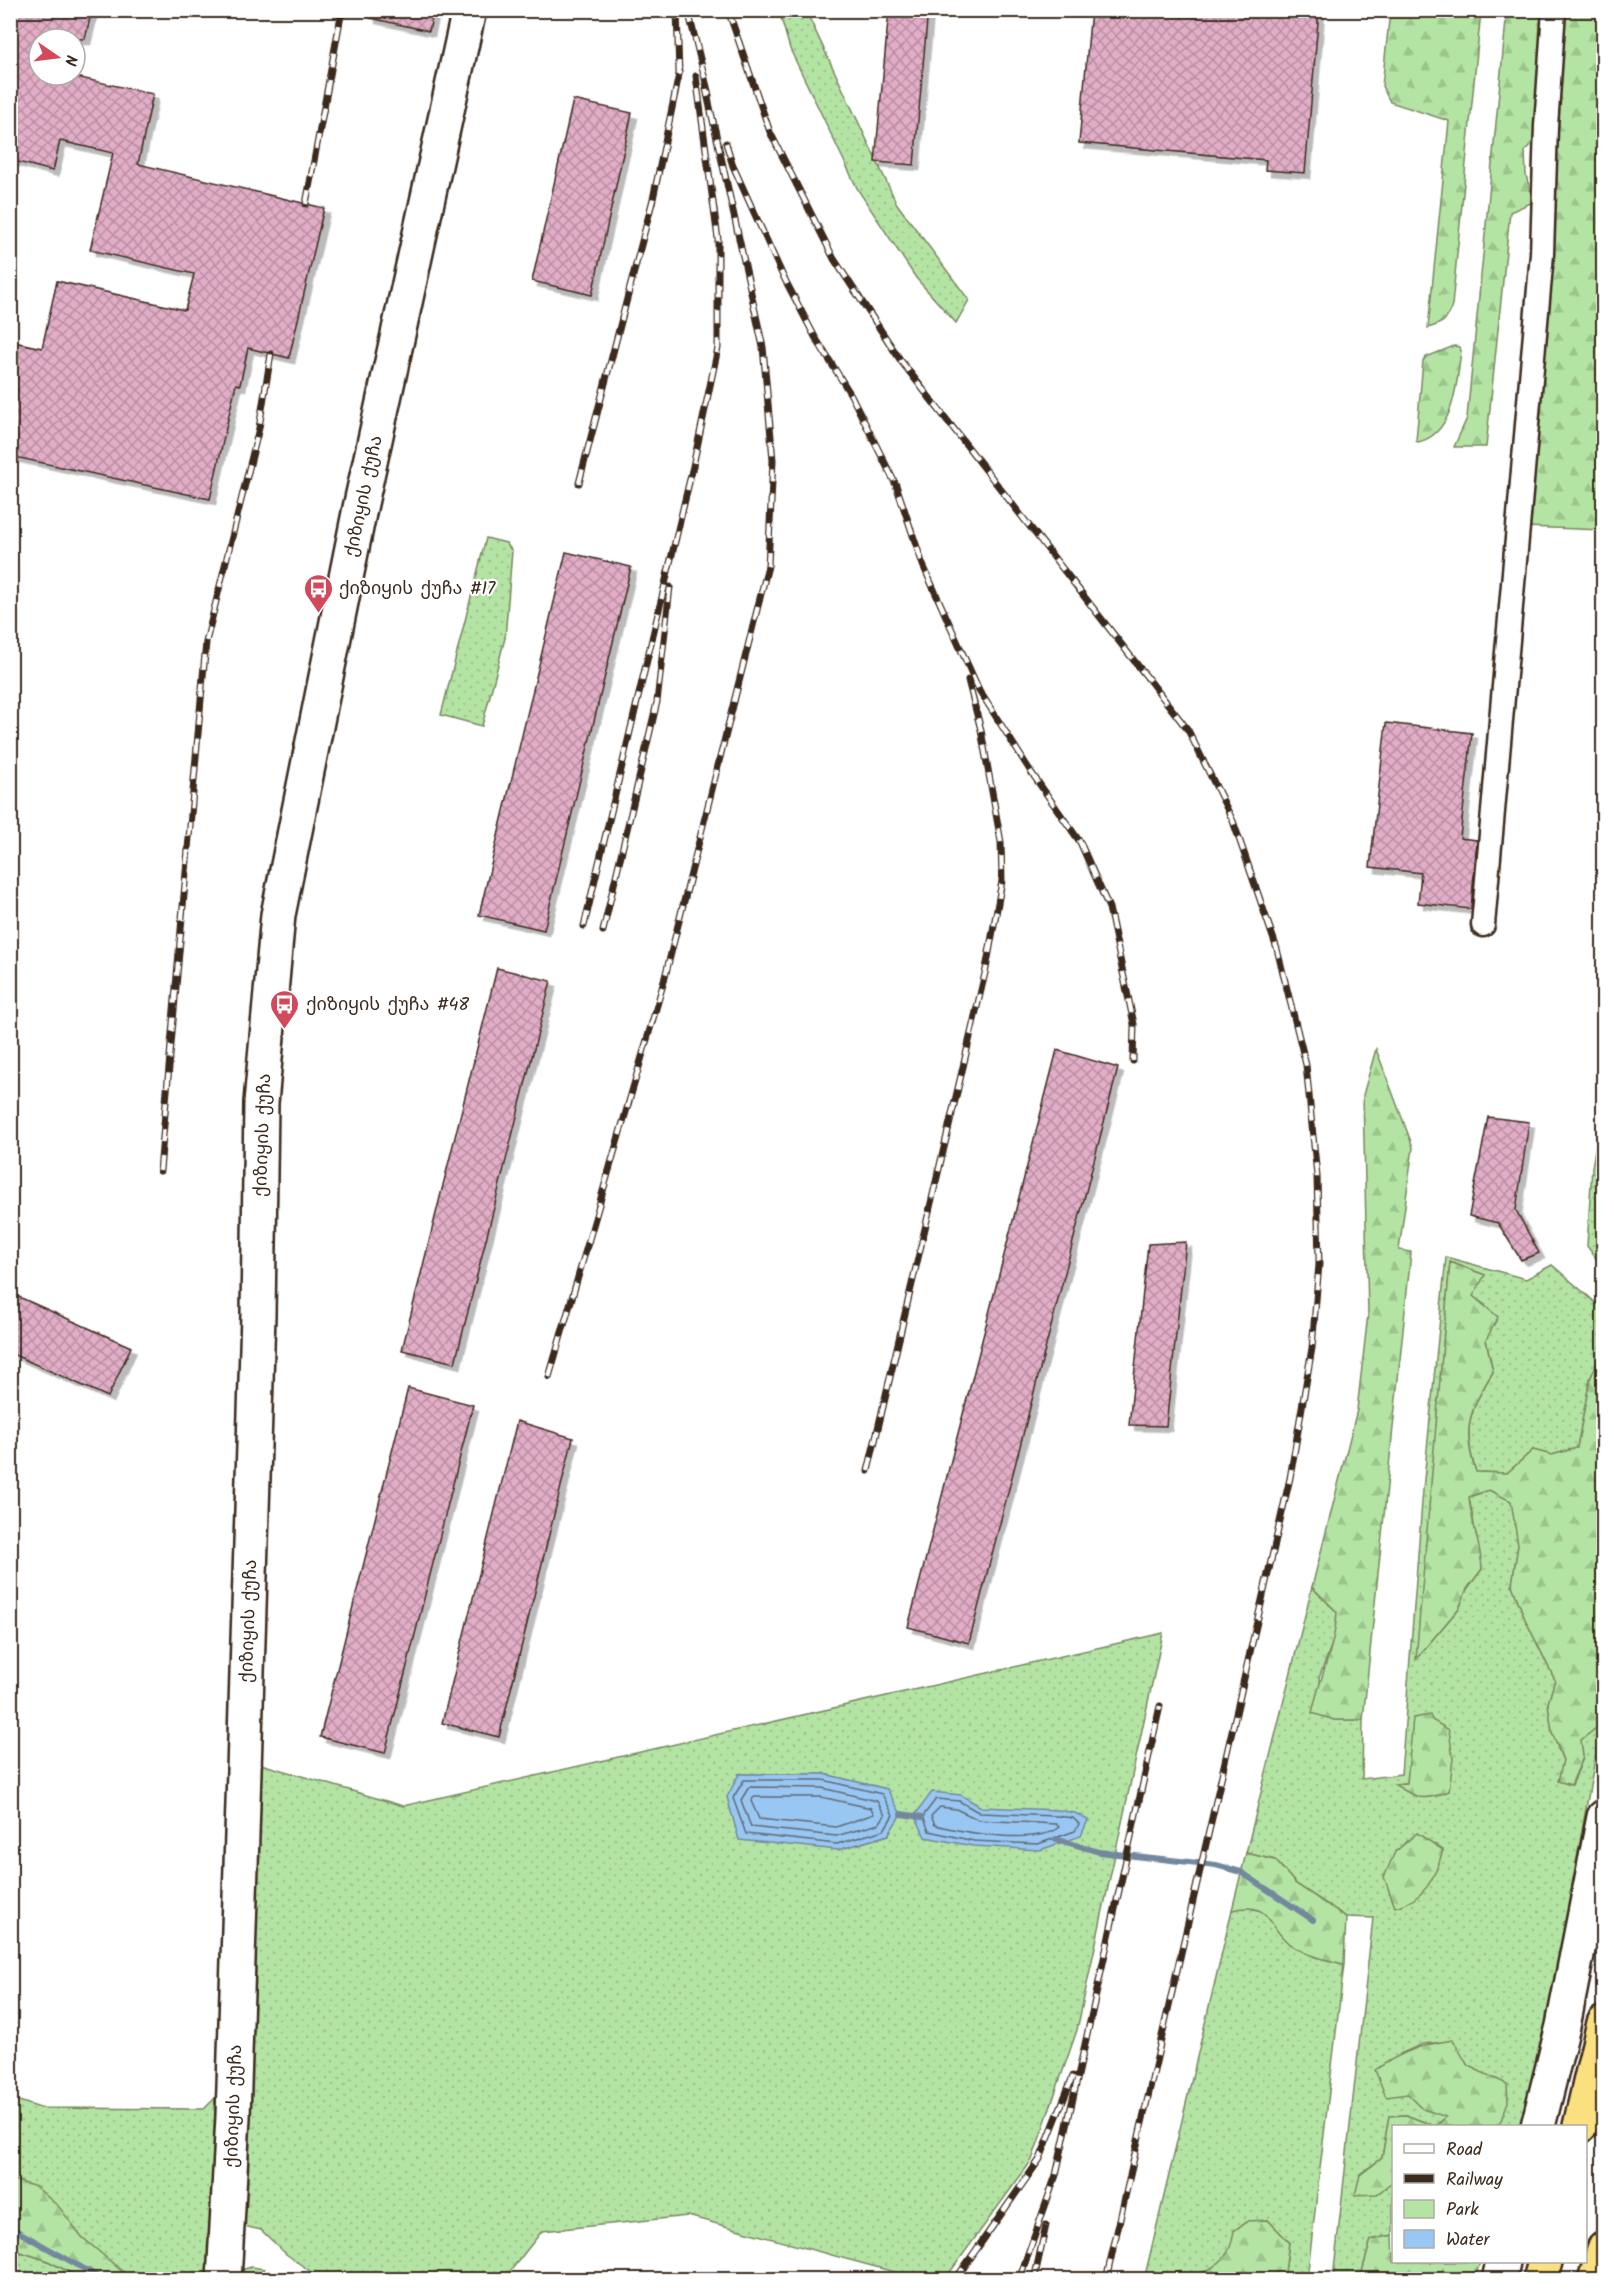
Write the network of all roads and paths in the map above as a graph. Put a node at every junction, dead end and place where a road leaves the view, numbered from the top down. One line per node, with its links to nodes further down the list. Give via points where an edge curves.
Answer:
1 (469, 10): 11 (street, ქიზიყის ქუჩა, via 360,508 278,915 261,1103 243,1803)
2 (1554, 10): 3 (street, via 1542,254)
3 (1483, 925)
4 (1604, 1817): 6 (street, via 1563,2026)
5 (1604, 2023): 7 (highway)
6 (1538, 2125)
7 (1580, 2125)
8 (1604, 2249): 14 (highway)
9 (1503, 2263): 12 (street)
10 (1545, 2263): 13 (highway)
11 (224, 2280)
12 (1499, 2280)
13 (1540, 2280)
14 (1595, 2280)

